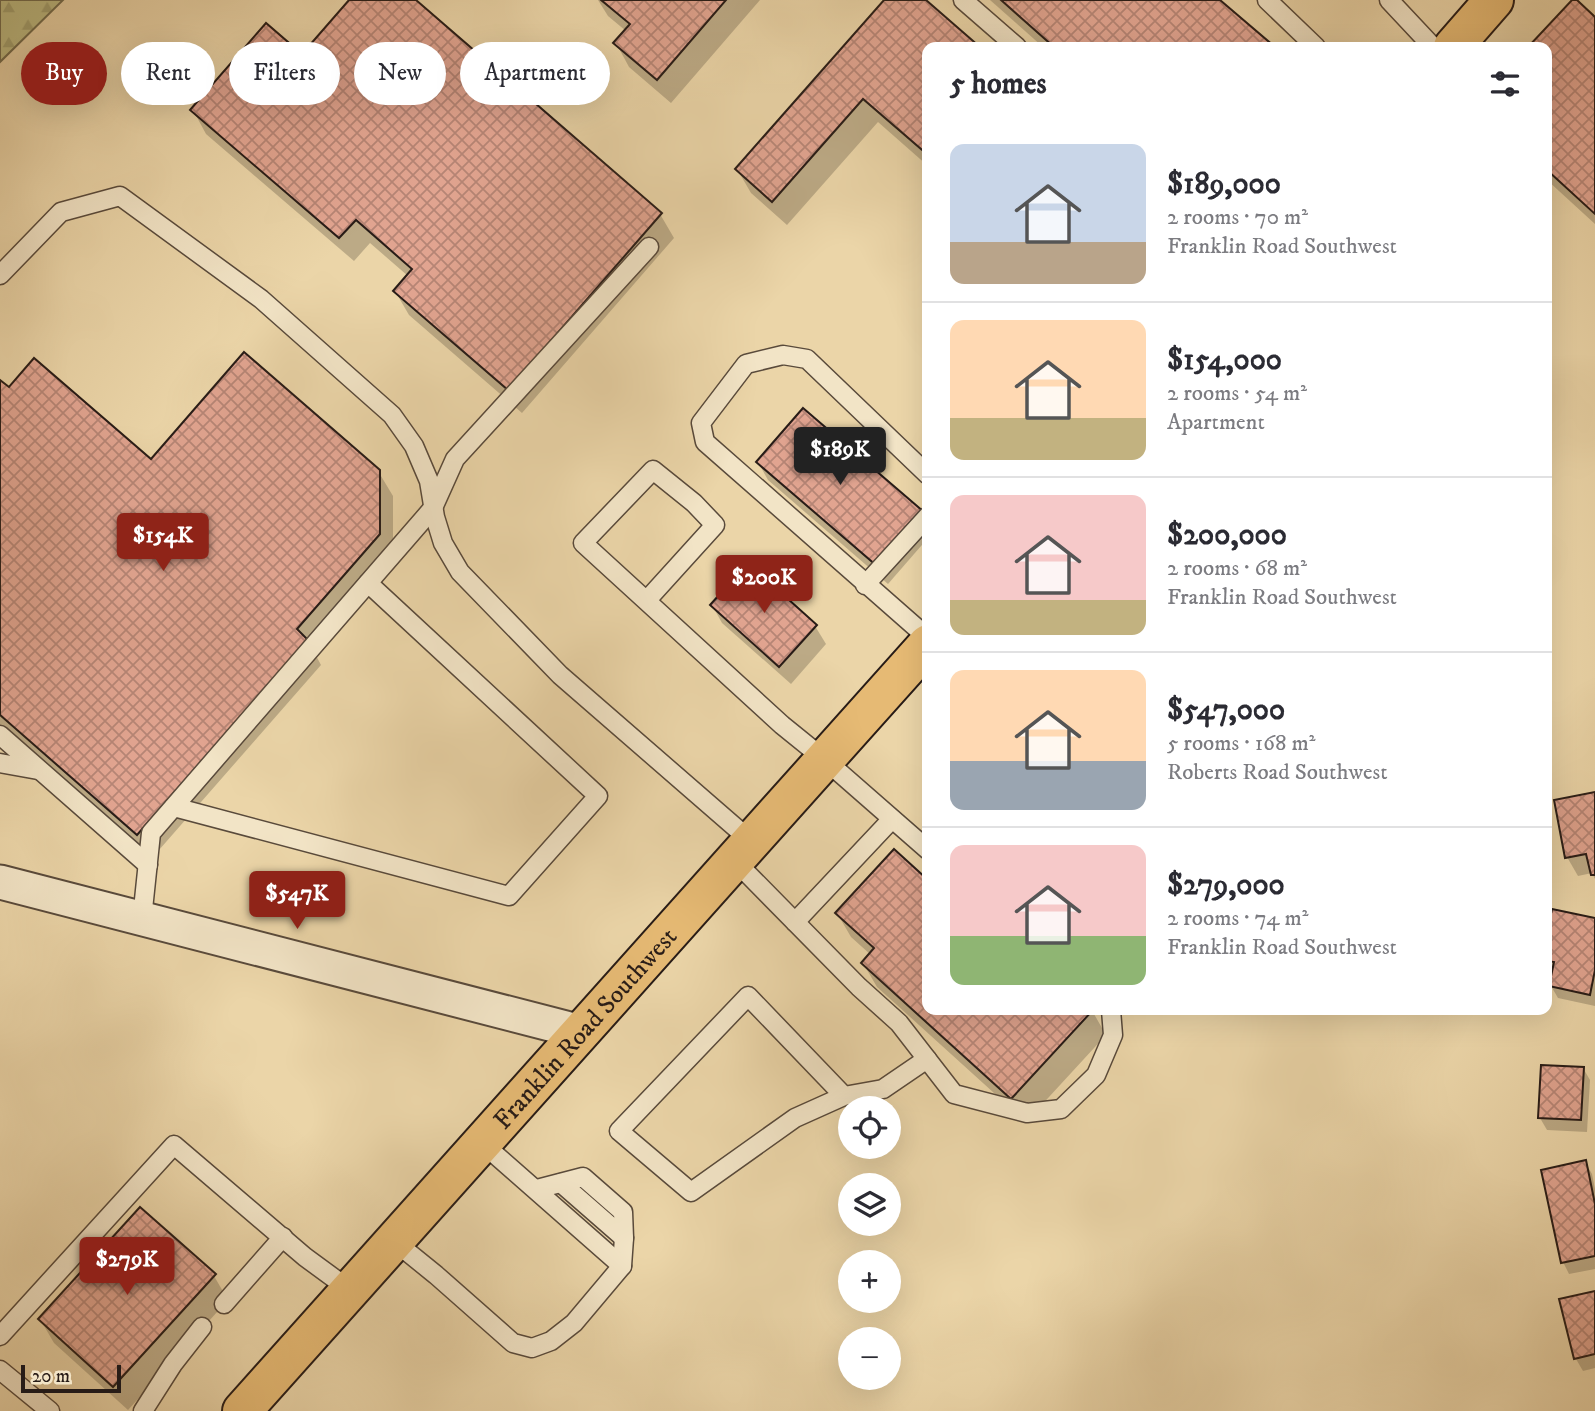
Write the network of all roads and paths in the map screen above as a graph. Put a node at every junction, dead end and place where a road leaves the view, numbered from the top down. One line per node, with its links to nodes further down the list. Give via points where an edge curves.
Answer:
1 (963, 0): 5 (lane)
2 (1267, 0): 6 (lane)
3 (1389, 0): 7 (lane)
4 (1494, 0): 8 (main road)
5 (1011, 42)
6 (1311, 42)
7 (1428, 42)
8 (1457, 42)
9 (649, 247): 12 (lane, via 456,459)
10 (0, 275): 12 (lane, via 61,212 120,197 261,299 392,415 414,446 429,481)
11 (922, 469): 15 (lane, via 807,359 783,355 746,364 701,423 705,442)
12 (433, 508): 14 (lane); 26 (lane, via 443,543 460,572 559,675)
13 (922, 523): 15 (lane)
14 (368, 583): 23 (lane); 23 (lane, via 598,796 509,896)
15 (865, 586): 17 (lane)
16 (647, 600): 16 (lane, via 715,525 653,470 583,543); 20 (lane)
17 (922, 633)
18 (922, 651): 20 (main road, Franklin Road Southwest)
19 (0, 735): 22 (lane)
20 (824, 759): 24 (lane); 26 (main road, Franklin Road Southwest)
21 (0, 762): 22 (lane)
22 (40, 771): 27 (lane)
23 (174, 807): 27 (lane, via 151,833)
24 (892, 819): 25 (lane); 30 (lane)
25 (922, 845)
26 (742, 850): 30 (lane); 32 (main road, Franklin Road Southwest)
27 (148, 865): 29 (lane)
28 (0, 882): 29 (street)
29 (142, 919): 32 (street)
30 (795, 922): 33 (lane, via 900,1023)
31 (1111, 1015): 33 (lane, via 1113,1035 1096,1075 1061,1110 1027,1113 954,1094)
32 (581, 1032): 35 (main road, Franklin Road Southwest)
33 (927, 1059): 34 (lane, via 883,1089)
34 (845, 1096): 34 (lane, via 795,1118 691,1192 620,1131 748,996)
35 (482, 1143): 36 (lane); 38 (main road, Franklin Road Southwest)
36 (537, 1189): 39 (lane); 39 (lane, via 583,1177 623,1212)
37 (283, 1237): 40 (lane); 41 (lane); 43 (lane, via 174,1145)
38 (394, 1241): 39 (lane, via 513,1343 532,1349 574,1323); 40 (main road, Franklin Road Southwest)
39 (622, 1266)
40 (350, 1290): 47 (main road, Franklin Road Southwest)
41 (224, 1304)
42 (202, 1327): 46 (lane)
43 (0, 1336)
44 (0, 1370): 45 (lane)
45 (50, 1411)
46 (143, 1411)
47 (242, 1411)

